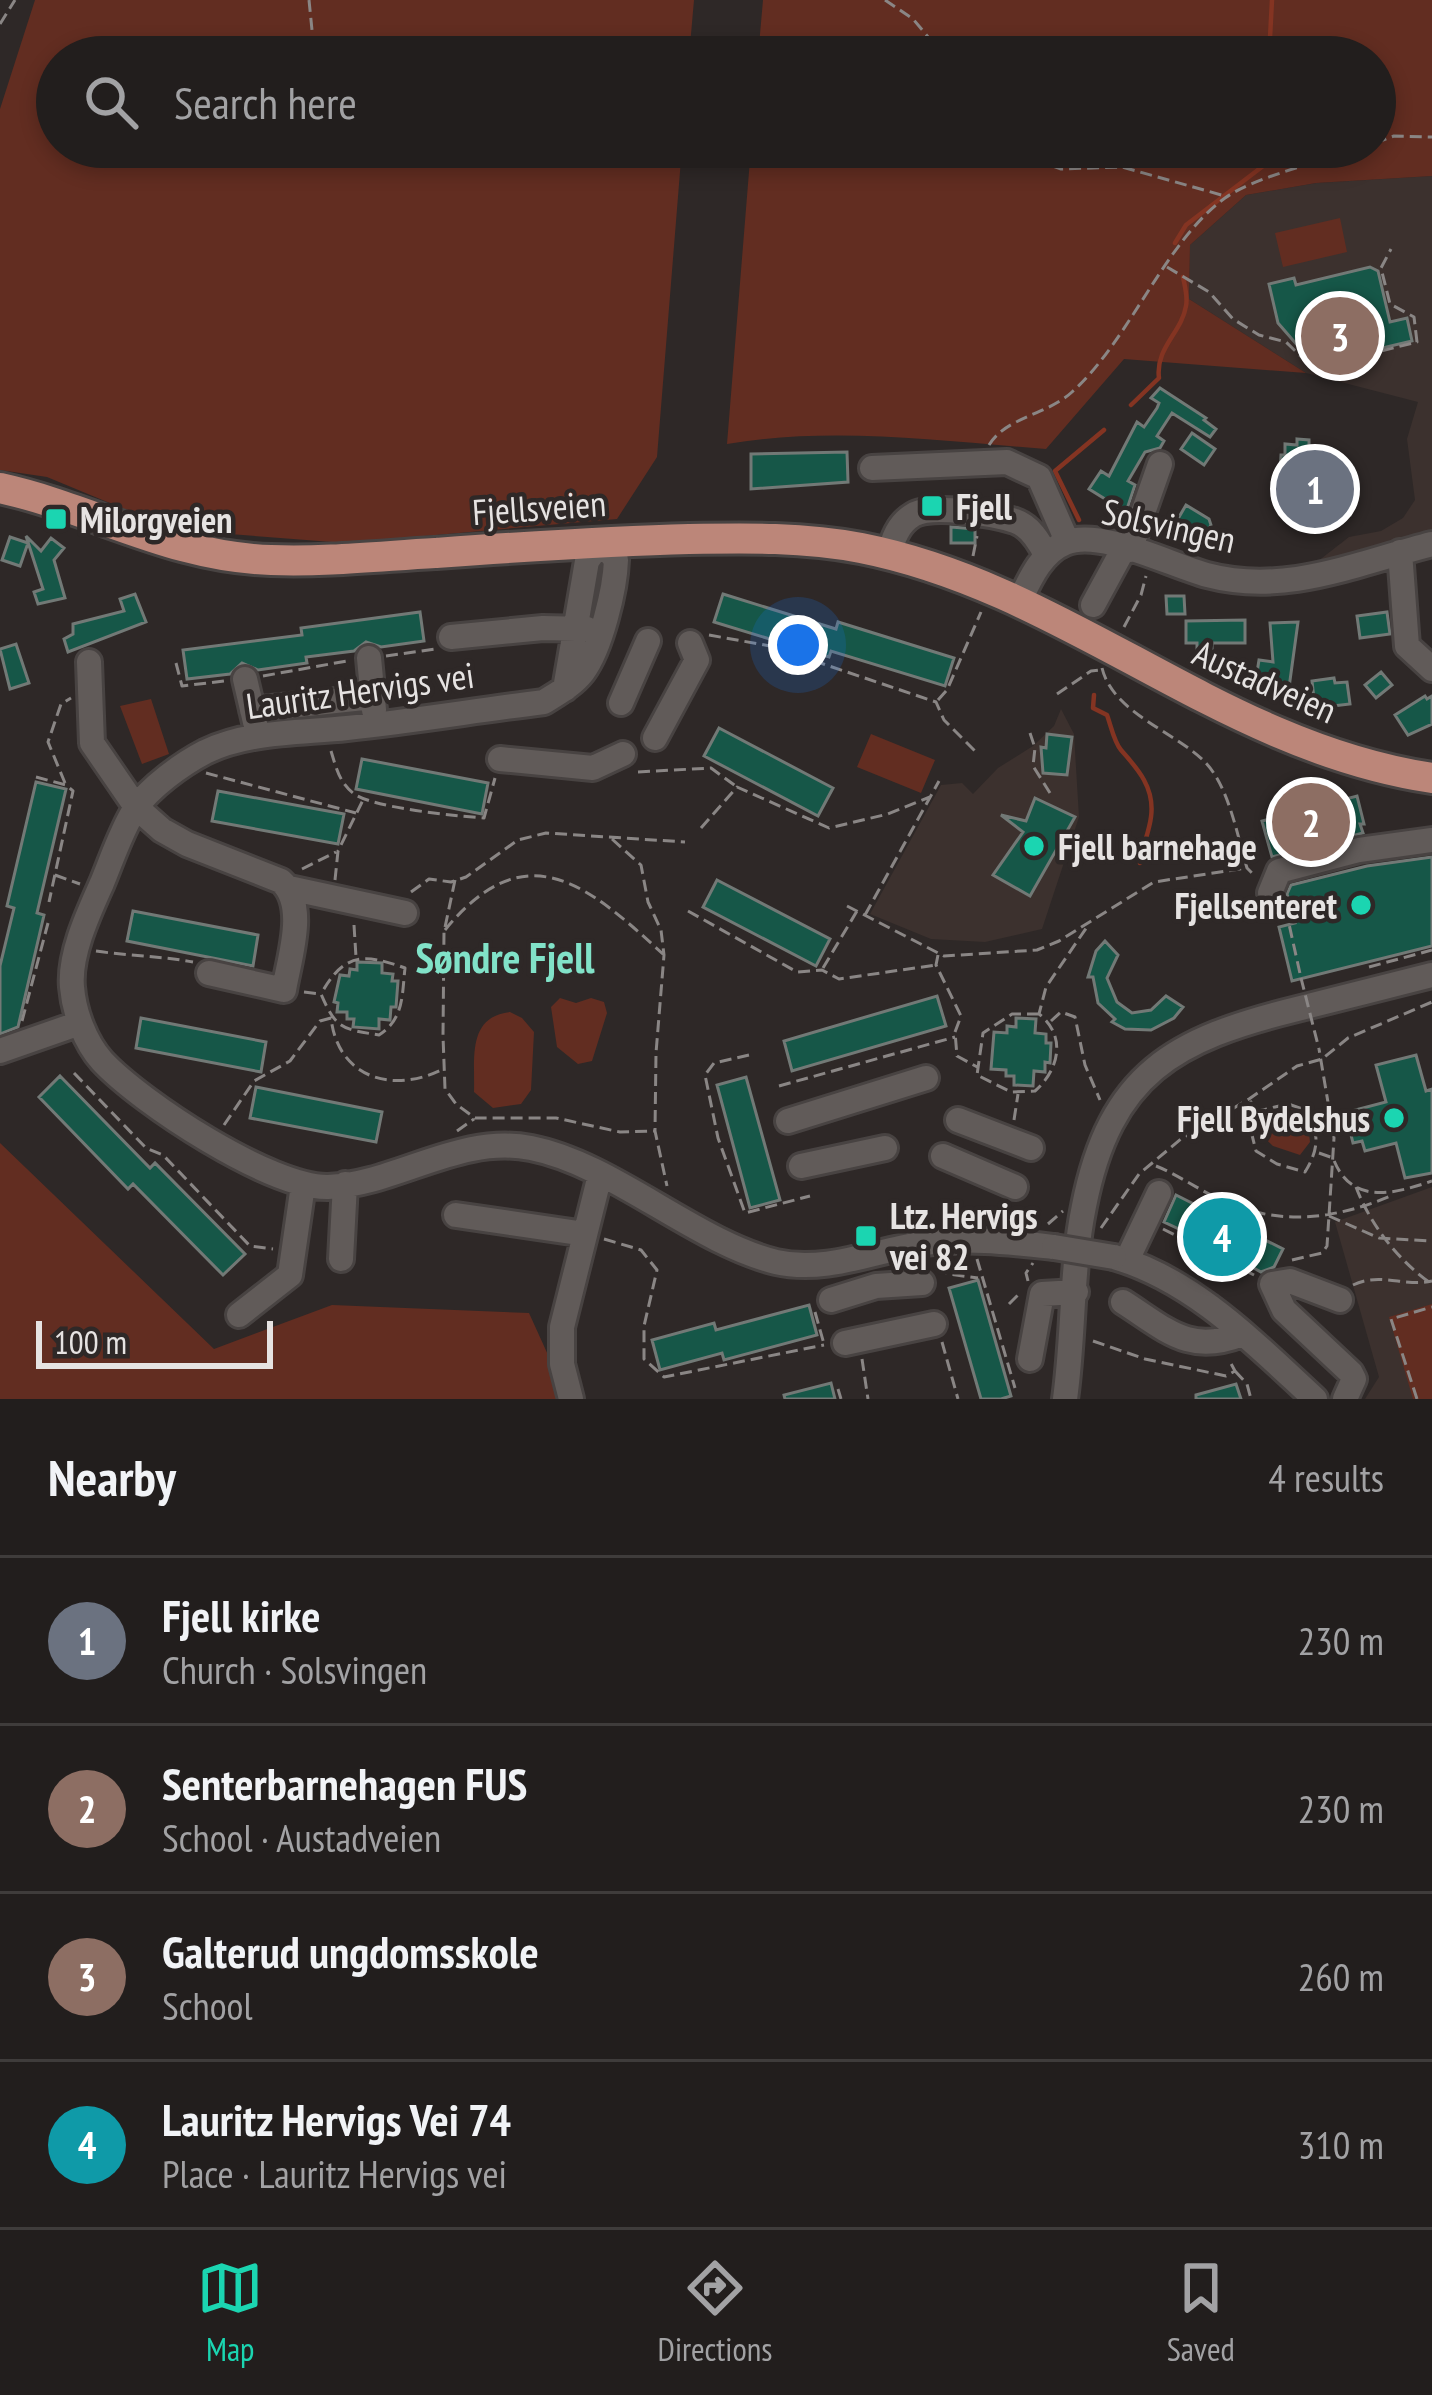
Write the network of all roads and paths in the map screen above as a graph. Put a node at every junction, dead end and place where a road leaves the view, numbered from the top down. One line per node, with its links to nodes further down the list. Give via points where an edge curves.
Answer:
1 (15, 0): 4 (path)
2 (309, 0): 5 (path)
3 (885, 0): 6 (path)
4 (0, 24)
5 (313, 30)
6 (927, 36)
7 (1396, 136): 8 (path)
8 (1432, 136)
9 (1058, 168): 10 (path)
10 (1092, 168)
11 (1126, 168): 13 (path)
12 (1304, 168): 13 (path)
13 (1226, 196): 15 (path)
14 (1390, 249): 15 (path, via 1381,268 1390,304 1414,317 1418,342 1313,368)
15 (1166, 266): 16 (path, via 1071,393 1004,427 989,442)
16 (988, 461): 18 (street); 23 (street, via 1039,477)
17 (1160, 464): 24 (street)
18 (872, 468)
19 (0, 488): 21 (main road, Fjellsveien, via 177,548 268,560)
20 (980, 515): 23 (street, via 1018,521); 26 (street, via 932,509 912,516 895,533); 27 (path)
21 (601, 541): 26 (main road, Fjellsveien, via 773,537); 31 (street, via 616,560); 32 (street, via 587,561)
22 (1432, 544): 25 (street, Solsvingen)
23 (1057, 548): 24 (street, Solsvingen, via 1105,542); 28 (street)
24 (1135, 551): 25 (street, Solsvingen, via 1211,576 1267,582 1327,576); 30 (street); 33 (path, via 1142,595)
25 (1400, 552): 40 (street, via 1407,646)
26 (889, 555): 28 (main road, Fjellsveien)
27 (970, 563)
28 (1020, 599): 30 (main road, Fjellsveien)
29 (987, 600): 45 (path)
30 (1085, 617): 59 (main road, Austadveien, via 1259,727)
31 (601, 628): 32 (street); 42 (street, via 585,670)
32 (573, 631): 34 (street); 42 (street)
33 (1122, 633)
34 (451, 637): 37 (path, via 439,649)
35 (648, 641): 46 (street)
36 (690, 643): 45 (path, via 712,634 770,646); 53 (street, via 697,660)
37 (369, 658): 41 (path); 44 (street)
38 (89, 662): 47 (street)
39 (176, 663): 41 (path, via 182,686)
40 (1432, 669)
41 (244, 679): 48 (street)
42 (566, 688): 49 (street, Lauritz Hervigs vei, via 544,701)
43 (1057, 694): 73 (path, via 1102,668 1111,688 1159,732 1206,763)
44 (373, 697): 48 (street); 49 (street)
45 (936, 702): 54 (path)
46 (621, 703)
47 (88, 707): 61 (path, via 69,697 52,720 48,742); 66 (street, via 92,743)
48 (252, 710): 52 (street)
49 (375, 724): 50 (street, Lauritz Hervigs vei)
50 (326, 730): 52 (street, Lauritz Hervigs vei); 65 (path, via 338,775)
51 (1030, 734): 63 (path, via 1033,766)
52 (259, 736): 56 (street, Lauritz Hervigs vei)
53 (655, 738)
54 (977, 754)
55 (500, 759): 57 (street, via 593,768); 65 (path, via 484,818)
56 (190, 762): 66 (street, Lauritz Hervigs vei); 67 (path, via 213,778)
57 (631, 763): 62 (path, via 711,768)
58 (36, 777): 61 (path)
59 (1432, 778)
60 (939, 781): 64 (path)
61 (66, 785): 74 (path, via 73,791)
62 (737, 787): 64 (path, via 829,828); 68 (path)
63 (1050, 794)
64 (930, 796): 85 (path)
65 (363, 798): 67 (path)
66 (136, 807): 76 (street, via 187,844); 77 (street, Lauritz Hervigs vei)
67 (356, 813): 72 (path)
68 (701, 828)
69 (612, 839): 71 (path); 75 (path, via 546,833 518,840); 88 (path, via 641,865)
70 (1432, 840): 78 (street, via 1279,871)
71 (685, 842)
72 (338, 851): 76 (path, via 299,870); 79 (path)
73 (1247, 868): 78 (path); 86 (path, via 1154,882)
74 (53, 875): 77 (path); 80 (path)
75 (455, 880): 84 (path, via 429,879 409,893); 89 (path)
76 (292, 889): 79 (street); 101 (street, via 296,915)
77 (99, 890): 91 (street, Lauritz Hervigs vei)
78 (1270, 893): 113 (path, bridge, via 1289,924)
79 (344, 900): 84 (street); 95 (path)
80 (49, 902)
81 (847, 906): 82 (path)
82 (857, 910): 85 (path); 98 (path)
83 (688, 911): 98 (path, via 797,972)
84 (404, 913)
85 (865, 915): 93 (path)
86 (1090, 922): 93 (path, via 1037,950); 104 (path, via 1046,986)
87 (48, 923): 106 (path)
88 (661, 930): 90 (path); 94 (path)
89 (443, 932): 90 (path, via 472,897 526,873 584,888); 115 (path)
90 (645, 938): 94 (path)
91 (78, 948): 99 (path, via 178,959); 107 (street, Lauritz Hervigs vei, via 71,987)
92 (1432, 950): 97 (path)
93 (938, 953): 96 (path)
94 (664, 955): 127 (path)
95 (356, 959): 102 (path, via 334,971); 105 (path, via 405,968 401,1011 379,1035 344,1029)
96 (936, 965): 98 (path, via 839,979); 109 (path, via 961,1016)
97 (1369, 967)
98 (822, 970)
99 (209, 973): 101 (street)
100 (1432, 975): 125 (street, via 1188,1043 1138,1084)
101 (284, 990): 102 (path)
102 (321, 994): 105 (path)
103 (1432, 1002): 113 (path, via 1348,1038)
104 (1039, 1014): 108 (path); 114 (path, via 1012,1014 983,1033)
105 (331, 1018): 115 (path, via 336,1043 373,1078 394,1084); 129 (path, via 290,1061 243,1092)
106 (21, 1023)
107 (80, 1023): 110 (street); 129 (street, via 113,1070)
108 (1050, 1023): 119 (path, via 1058,1053 1052,1077); 125 (path, via 1061,1012 1076,1017 1100,1112)
109 (955, 1037): 112 (path); 118 (path)
110 (0, 1051)
111 (749, 1054): 146 (path, via 715,1063 705,1075 745,1213)
112 (957, 1056): 114 (path); 116 (path)
113 (1322, 1059): 120 (path, via 1297,1066); 124 (path)
114 (979, 1068): 119 (path, via 986,1082)
115 (443, 1069): 127 (path, via 445,1089 476,1118)
116 (936, 1070): 122 (street)
117 (74, 1073): 158 (path, via 250,1246)
118 (778, 1086)
119 (1018, 1092): 128 (path)
120 (1250, 1100): 121 (path); 135 (path, via 1181,1138)
121 (1258, 1111): 126 (path, via 1288,1104 1306,1110); 132 (path, via 1250,1127 1256,1151 1305,1172)
122 (788, 1120)
123 (958, 1120): 128 (street)
124 (1332, 1122): 126 (path); 134 (path)
125 (1113, 1123): 143 (street)
126 (1316, 1126): 132 (path)
127 (655, 1131): 148 (path)
128 (1006, 1138): 131 (street)
129 (214, 1142): 140 (street)
130 (886, 1148): 136 (street)
131 (1030, 1148)
132 (1317, 1153): 134 (path)
133 (943, 1156): 142 (street)
134 (1333, 1158): 141 (path); 149 (path)
135 (1154, 1165): 149 (path, via 1262,1216); 155 (path, via 1098,1234)
136 (801, 1166)
137 (599, 1175): 139 (street, via 533,1148 495,1144); 148 (street); 152 (street)
138 (1432, 1181): 145 (path)
139 (345, 1184): 140 (street); 161 (street)
140 (303, 1185): 158 (street)
141 (1355, 1185): 145 (path); 147 (path)
142 (1015, 1187)
143 (1087, 1193): 155 (street); 157 (path, via 1053,1219)
144 (1159, 1193): 151 (street)
145 (1393, 1195): 147 (path)
146 (810, 1196)
147 (1363, 1206): 149 (path); 154 (path)
148 (668, 1211): 159 (street, via 780,1263)
149 (1328, 1214): 154 (path); 165 (path, via 1322,1253 1294,1258)
150 (456, 1215): 152 (street)
151 (1145, 1220): 160 (street); 165 (path)
152 (585, 1234): 178 (path, via 641,1250 657,1270 644,1359 664,1377); 183 (street, via 562,1328)
153 (974, 1239): 157 (street); 159 (street); 162 (path)
154 (1387, 1239): 156 (path); 163 (path)
155 (1080, 1241): 167 (street)
156 (1432, 1241)
157 (1043, 1246): 160 (street, bridge); 168 (path, via 1026,1273 1029,1284 1009,1304)
158 (292, 1252): 173 (street, via 290,1275)
159 (869, 1254): 166 (street)
160 (1120, 1258): 176 (street, via 1172,1280)
161 (340, 1259)
162 (980, 1278): 164 (path, via 929,1265); 181 (path)
163 (1430, 1281): 170 (path, via 1366,1278)
164 (922, 1283): 166 (street)
165 (1272, 1284): 170 (street, via 1290,1281); 190 (street, via 1284,1310 1351,1373)
166 (876, 1286): 169 (street); 175 (street)
167 (1076, 1292): 168 (street); 187 (street)
168 (1042, 1294): 179 (street)
169 (831, 1300)
170 (1340, 1300)
171 (1123, 1302): 176 (street, via 1187,1342)
172 (1432, 1306): 191 (path, via 1391,1319)
173 (239, 1315)
174 (934, 1324): 175 (street); 186 (path)
175 (889, 1333): 178 (street)
176 (1231, 1339): 180 (path); 189 (street)
177 (1093, 1341): 180 (path, via 1166,1364)
178 (852, 1342): 185 (path)
179 (1030, 1359)
180 (1235, 1371): 188 (path)
181 (1015, 1388)
182 (838, 1390): 184 (path)
183 (572, 1399)
184 (841, 1399)
185 (868, 1399)
186 (958, 1399)
187 (1065, 1399)
188 (1251, 1399)
189 (1315, 1399)
190 (1345, 1399)
191 (1417, 1399)

